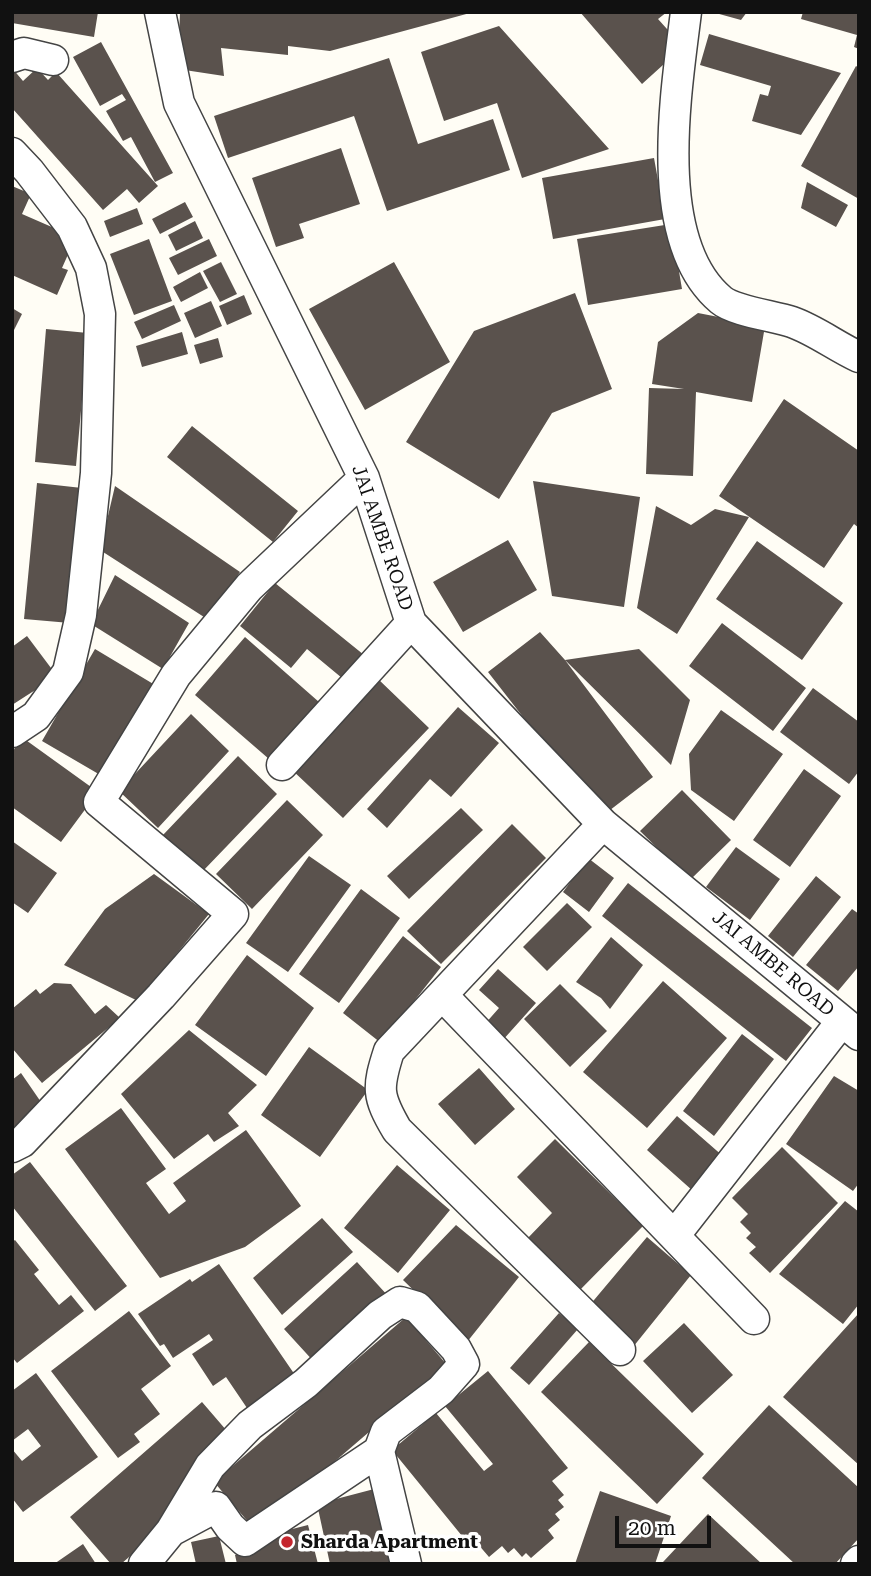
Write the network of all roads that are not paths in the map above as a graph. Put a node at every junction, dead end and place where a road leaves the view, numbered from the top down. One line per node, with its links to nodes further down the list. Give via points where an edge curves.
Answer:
1 (160, 12): 7 (street, JAI AMBE ROAD, via 179,103)
2 (686, 12): 6 (street, via 676,92 674,182 677,218 702,280 723,302 795,323)
3 (12, 57): 4 (street, via 24,53)
4 (53, 60)
5 (12, 153): 9 (street, via 72,227 91,268 100,314 96,473 81,615 68,672 36,716)
6 (859, 357)
7 (364, 478): 8 (street, JAI AMBE ROAD); 14 (street, via 249,587 176,675 99,802 233,914 32,1133)
8 (411, 623): 10 (street); 11 (street, JAI AMBE ROAD)
9 (12, 732)
10 (282, 765)
11 (603, 824): 12 (street); 13 (street, JAI AMBE ROAD)
12 (442, 995): 15 (street); 17 (street, via 389,1051 379,1082 384,1107 397,1130)
13 (851, 1028): 15 (street)
14 (12, 1147)
15 (674, 1236): 16 (street)
16 (754, 1319)
17 (620, 1350)
18 (379, 1451): 19 (street, via 245,1541 216,1507); 19 (street, via 386,1432 441,1390 464,1364 417,1307 400,1302 250,1426 210,1466); 21 (street)
19 (171, 1531): 20 (street)
20 (144, 1564)
21 (406, 1564)

